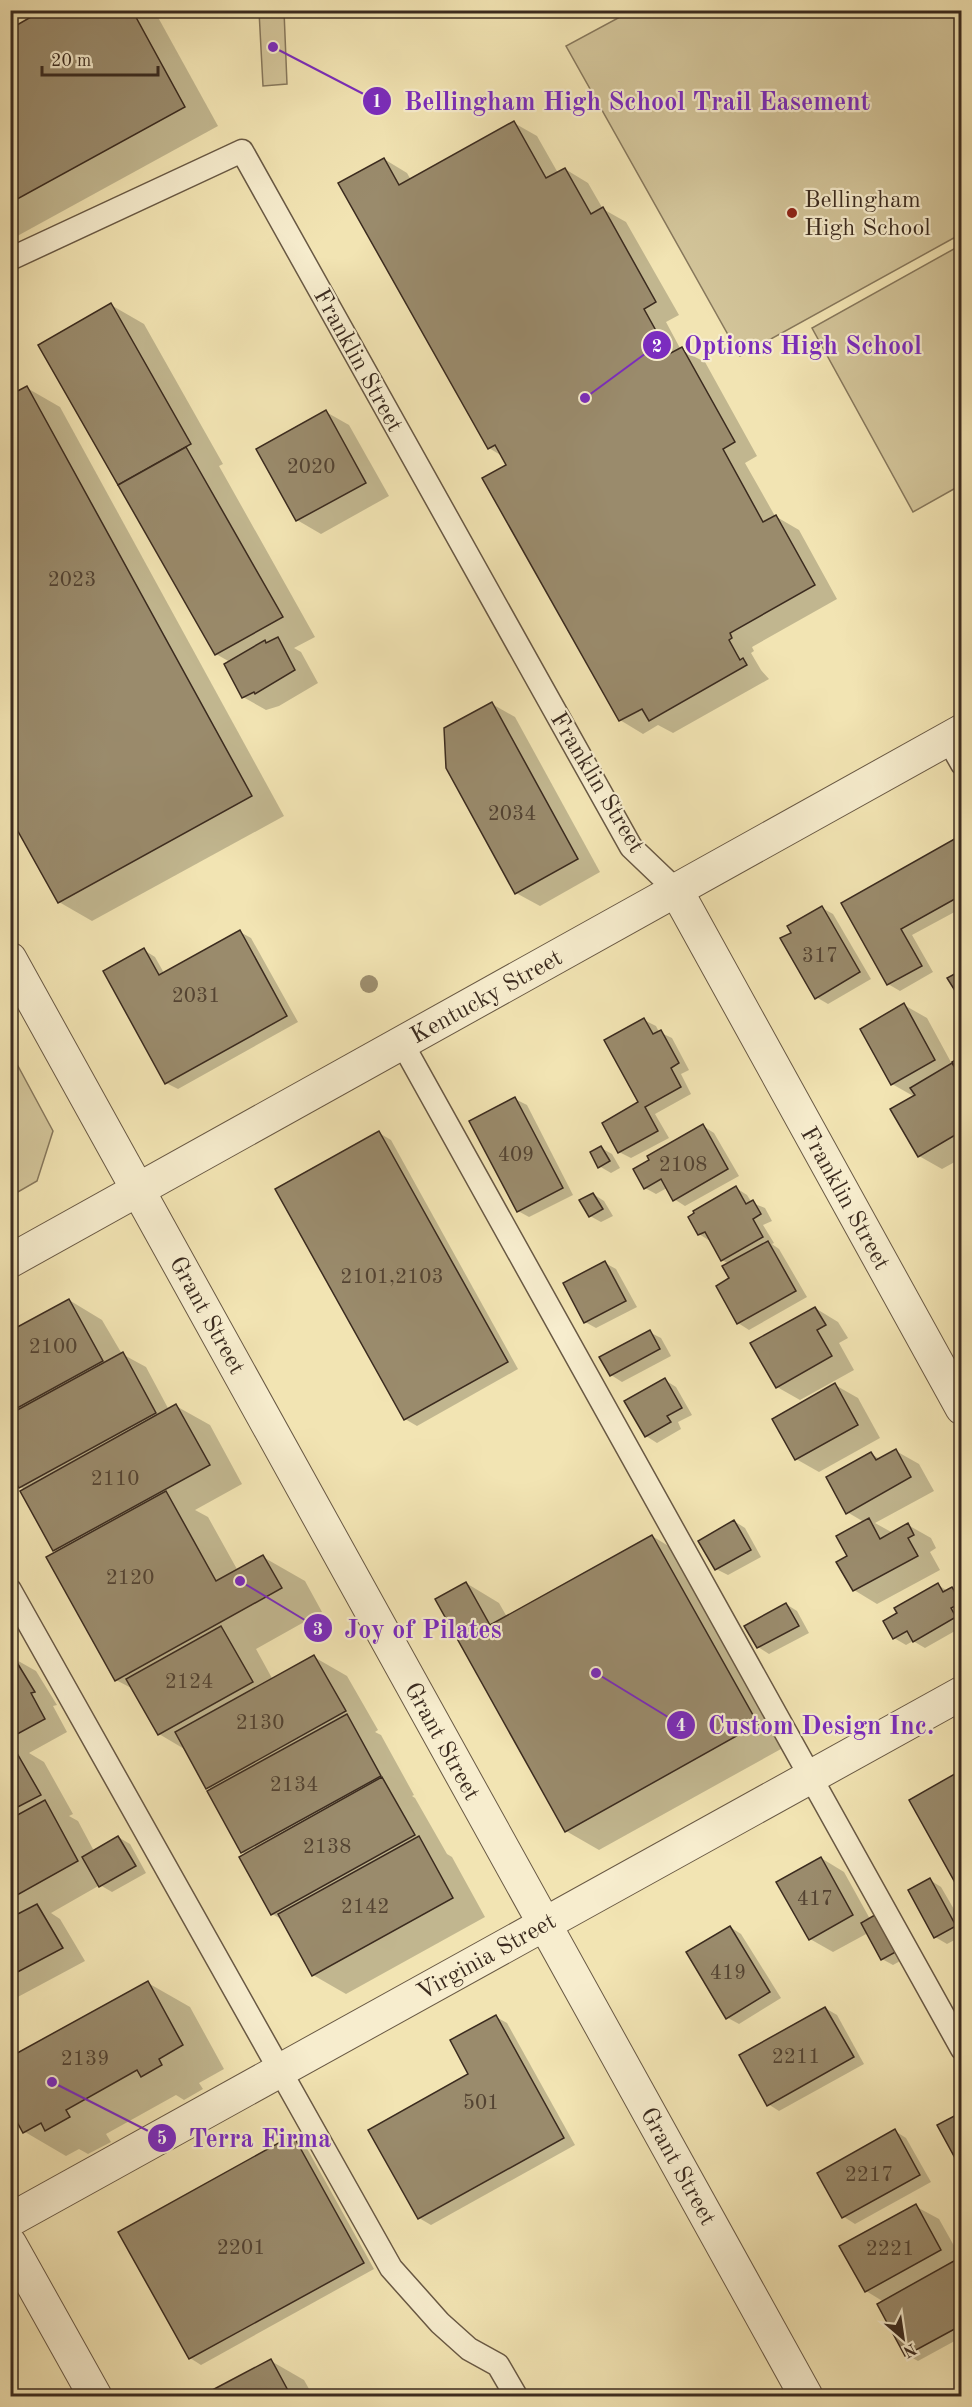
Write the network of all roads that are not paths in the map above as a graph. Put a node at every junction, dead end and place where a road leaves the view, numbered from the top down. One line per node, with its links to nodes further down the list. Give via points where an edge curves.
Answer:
1 (10, 259): 3 (lane, Franklin Street, via 242,151 631,847)
2 (957, 744): 3 (street, Kentucky Street)
3 (676, 890): 5 (street, Kentucky Street); 8 (street, Franklin Street)
4 (10, 959): 6 (street, Grant Street)
5 (402, 1043): 6 (street, Kentucky Street); 11 (lane)
6 (138, 1190): 7 (street, Kentucky Street); 12 (street, Grant Street)
7 (10, 1261)
8 (962, 1408)
9 (10, 1590): 14 (lane)
10 (962, 1693): 11 (street, Virginia Street)
11 (810, 1777): 12 (street, Virginia Street); 13 (lane)
12 (545, 1924): 14 (street, Virginia Street); 19 (street, Grant Street)
13 (962, 2049)
14 (280, 2070): 15 (street, Virginia Street); 18 (lane, via 391,2268 440,2323 469,2349 498,2365)
15 (10, 2220)
16 (10, 2244): 17 (street)
17 (95, 2397)
18 (516, 2397)
19 (806, 2397)

